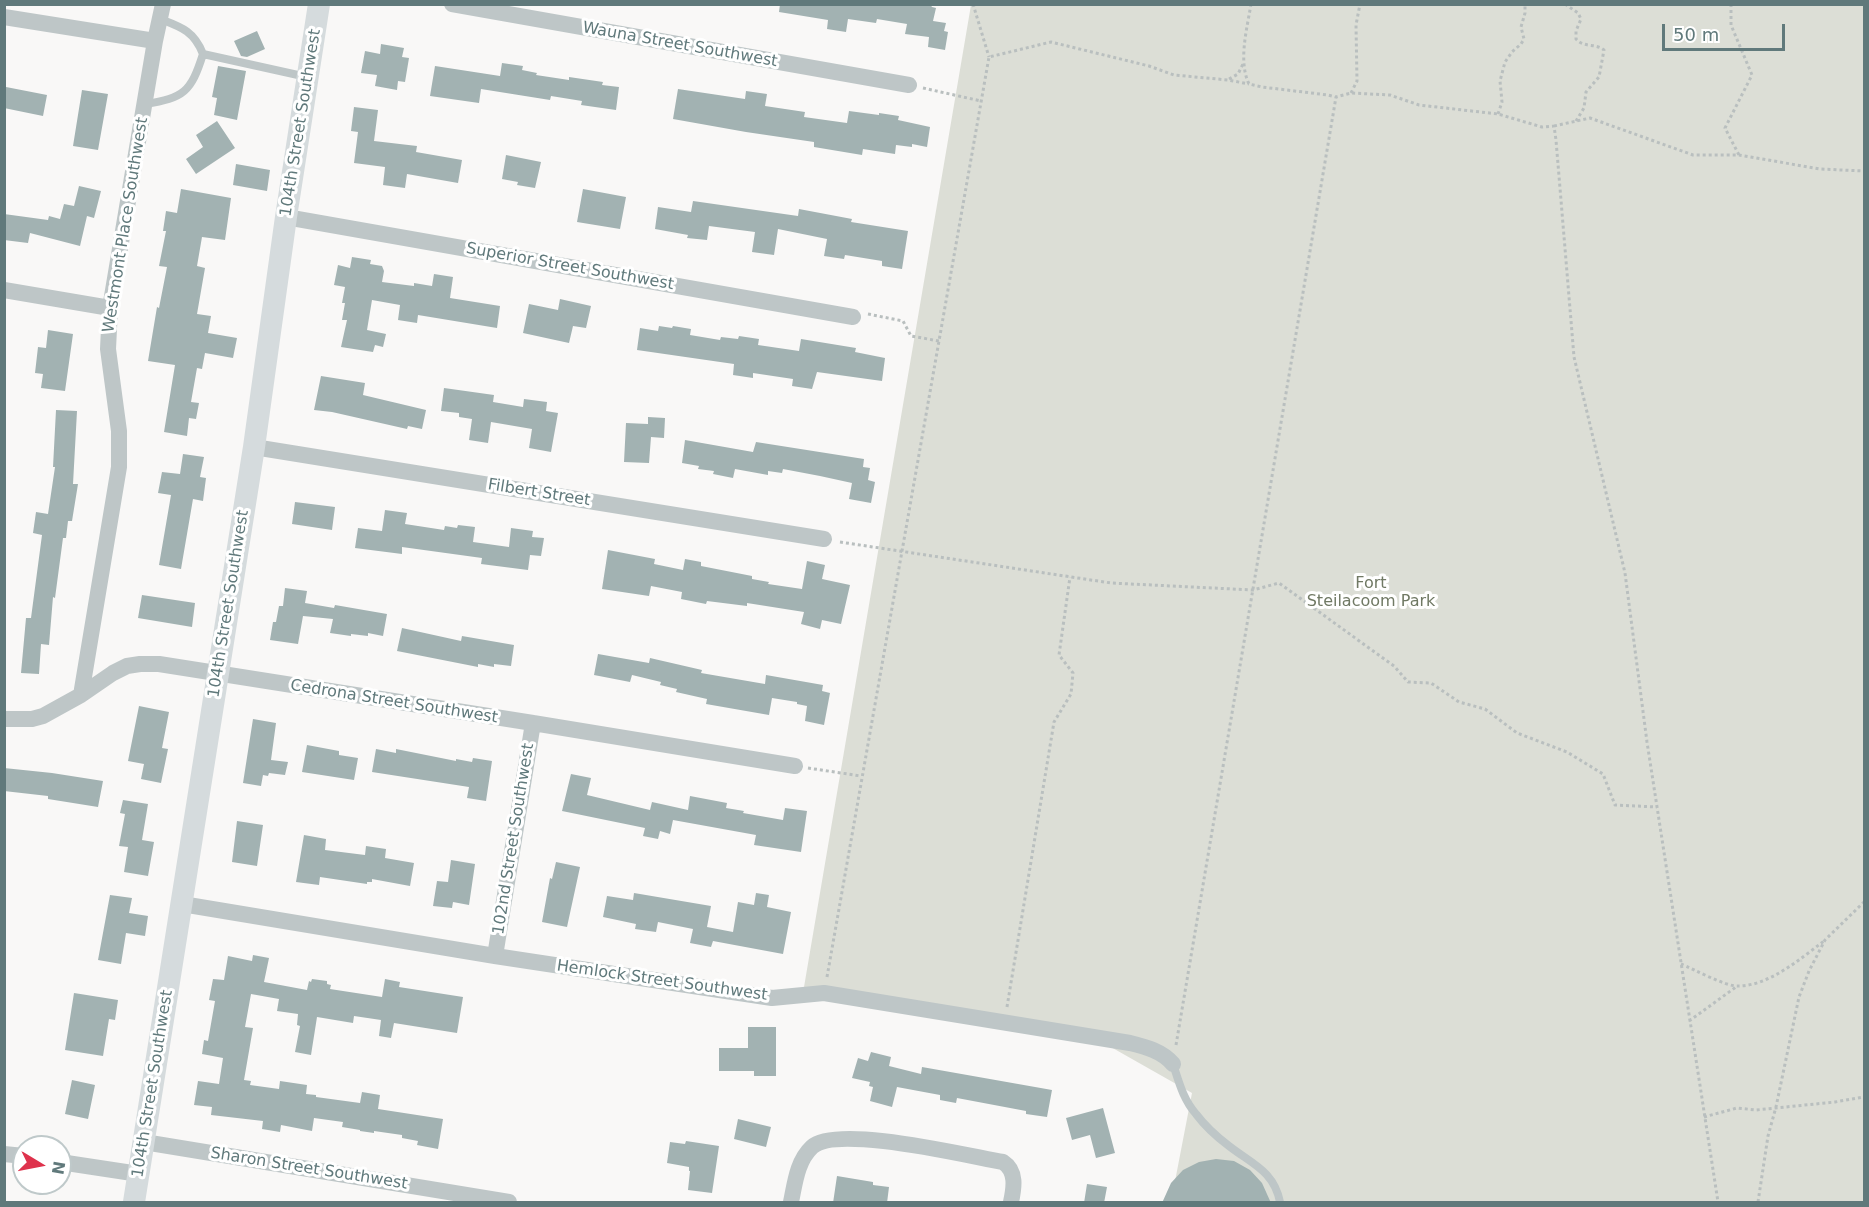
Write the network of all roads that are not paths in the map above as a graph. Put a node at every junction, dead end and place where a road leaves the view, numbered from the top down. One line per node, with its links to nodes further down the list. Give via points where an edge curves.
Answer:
1 (319, 4): 7 (street, 104th Street Southwest)
2 (452, 4): 8 (street, Wauna Street Southwest)
3 (161, 12): 5 (street, Westmont Place Southwest); 6 (lane, via 183,28)
4 (4, 17): 5 (street)
5 (155, 41): 9 (street, Westmont Place Southwest)
6 (203, 54): 7 (lane); 9 (lane, via 189,86 176,97)
7 (308, 77): 10 (street, 104th Street Southwest)
8 (909, 85)
9 (145, 104): 12 (street, Westmont Place Southwest)
10 (286, 217): 13 (street, Superior Street Southwest); 14 (street, 104th Street Southwest)
11 (4, 290): 12 (street)
12 (110, 308): 17 (street, Westmont Place Southwest, via 108,349 120,431 119,467)
13 (853, 317)
14 (254, 447): 15 (street, Filbert Street); 16 (street, 104th Street Southwest)
15 (824, 539)
16 (218, 675): 17 (street, Cedrona Street Southwest, via 159,664 127,666); 19 (street, Cedrona Street Southwest); 21 (street, 104th Street Southwest)
17 (81, 695): 18 (street, Cedrona Street Southwest, via 43,716)
18 (4, 719)
19 (533, 723): 20 (street, Cedrona Street Southwest); 22 (street, 102nd Street Southwest)
20 (795, 766)
21 (182, 904): 22 (street, Hemlock Street Southwest); 24 (street, 104th Street Southwest)
22 (495, 956): 23 (street, Hemlock Street Southwest, via 772,998 824,993 1130,1043 1156,1051)
23 (1173, 1064): 31 (lane, via 1185,1099 1196,1116 1228,1146 1264,1171)
24 (144, 1142): 26 (street, 104th Street Southwest); 28 (street, Sharon Street Southwest)
25 (72, 1164): 26 (street)
26 (139, 1174): 27 (street, 104th Street Southwest)
27 (134, 1203)
28 (508, 1203)
29 (791, 1203): 30 (street, via 798,1168 813,1145 855,1137 1003,1162 1014,1177)
30 (1011, 1203)
31 (1280, 1203)

